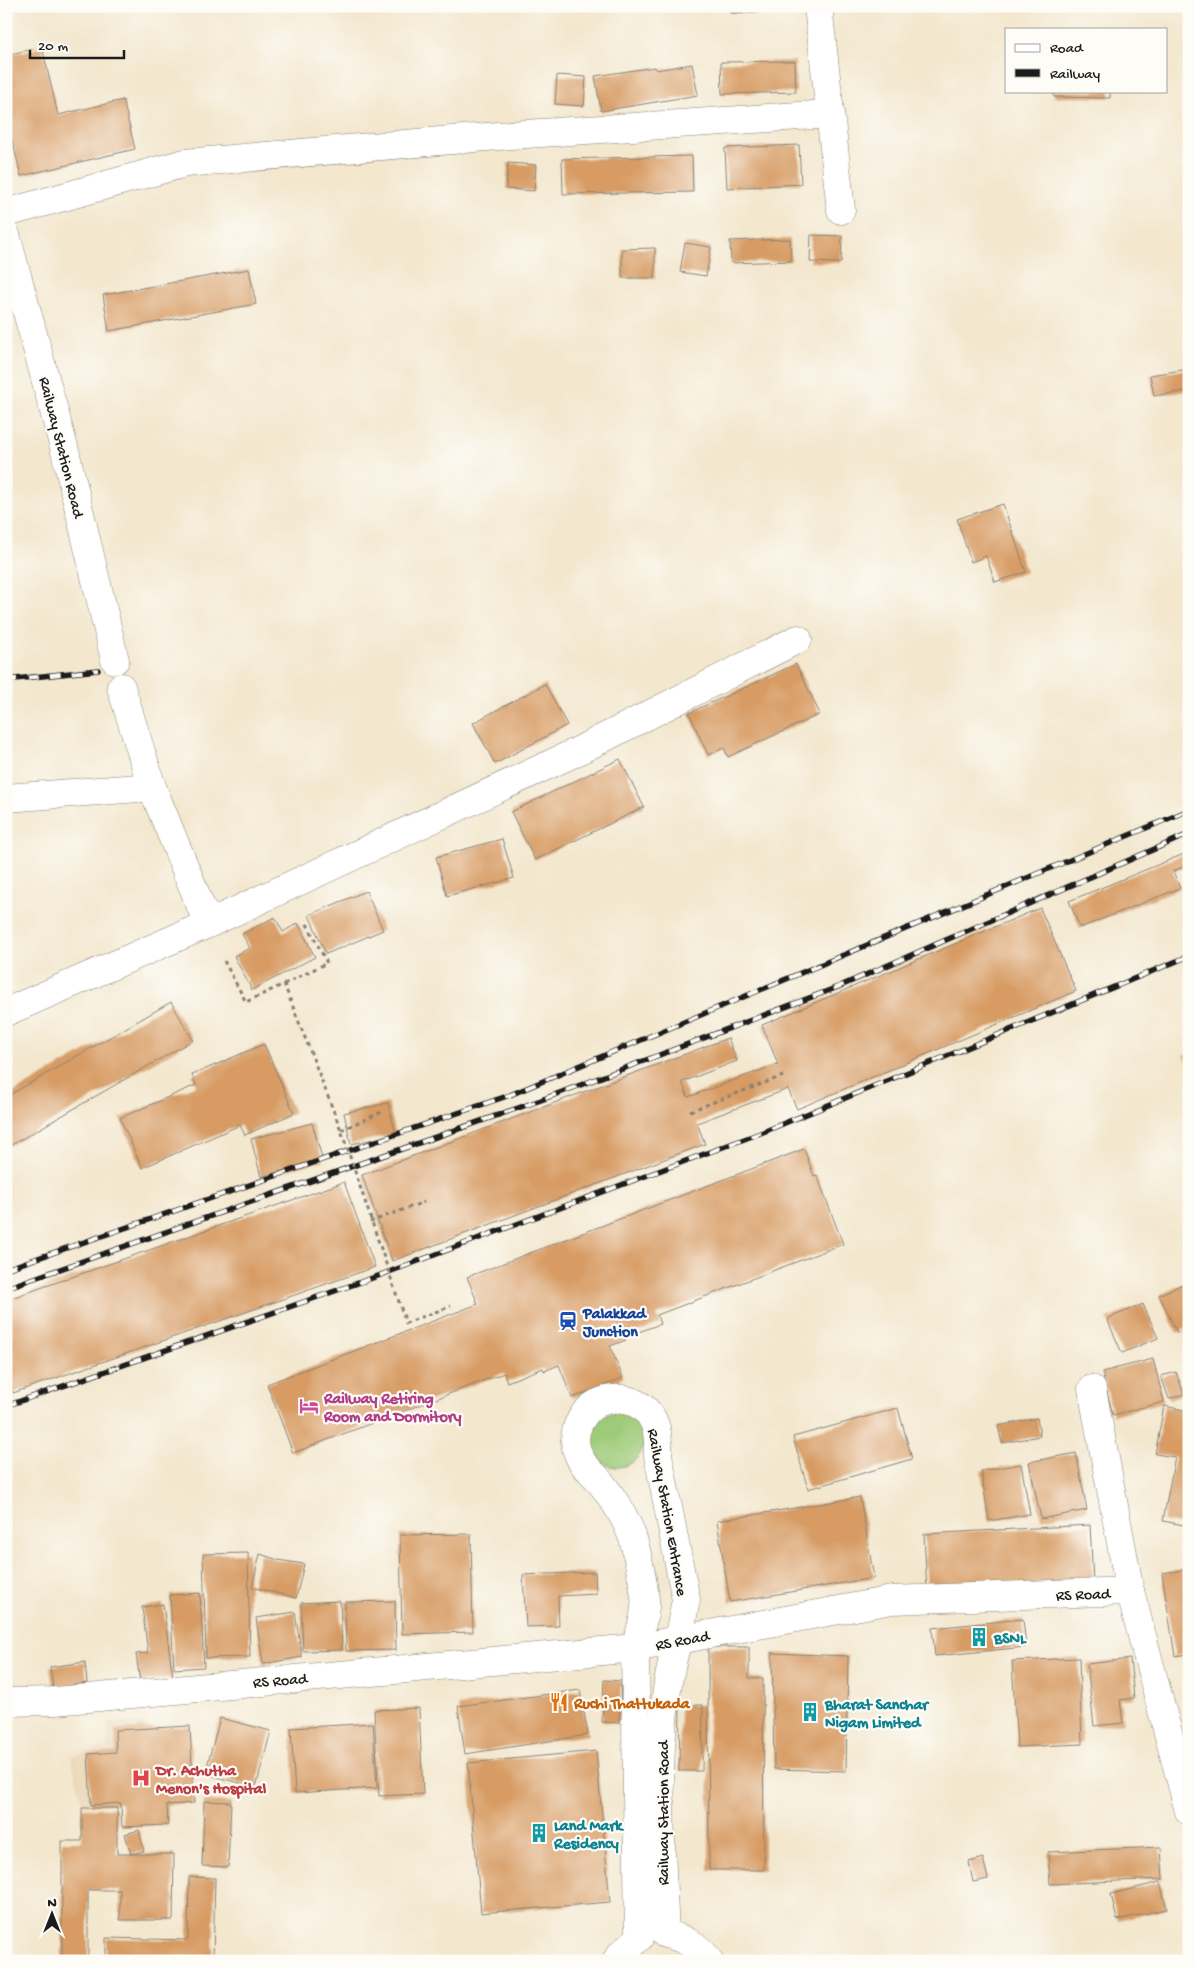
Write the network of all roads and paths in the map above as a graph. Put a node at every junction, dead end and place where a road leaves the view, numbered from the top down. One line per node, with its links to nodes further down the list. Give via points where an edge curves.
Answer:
1 (818, 6): 2 (street)
2 (830, 114): 3 (street); 4 (street, via 510,135 185,163)
3 (841, 210)
4 (6, 213)
5 (6, 235): 7 (street, Railway Station Road, via 66,455)
6 (798, 639): 12 (street, via 574,753)
7 (115, 660)
8 (121, 687): 9 (street)
9 (152, 787): 10 (street); 12 (street)
10 (6, 798)
11 (305, 920): 14 (path, via 327,963)
12 (208, 924): 15 (street)
13 (224, 961): 14 (path, bridge, via 246,1002)
14 (284, 984): 19 (path, bridge)
15 (6, 1012)
16 (783, 1076): 18 (path)
17 (384, 1111): 19 (path)
18 (690, 1111)
19 (341, 1130): 21 (path, bridge)
20 (424, 1202): 21 (path)
21 (370, 1222): 22 (path, bridge, via 406,1323)
22 (451, 1306)
23 (1092, 1389): 24 (street)
24 (1130, 1591): 25 (street, RS Road, via 892,1600); 28 (street, RS Road)
25 (678, 1640): 26 (street, RS Road); 26 (street, Railway Station Entrance, via 686,1600 658,1455 656,1425 643,1408 629,1401 602,1401 587,1411 577,1427 575,1445 582,1463 620,1510 633,1537 646,1606); 30 (street, Railway Station Road, via 668,1671 662,1726 661,1841 665,1934 678,1936 690,1943)
26 (636, 1648): 27 (street, RS Road); 29 (street, Railway Station Road, via 638,1938)
27 (6, 1702)
28 (1189, 1811)
29 (616, 1961)
30 (709, 1961)

